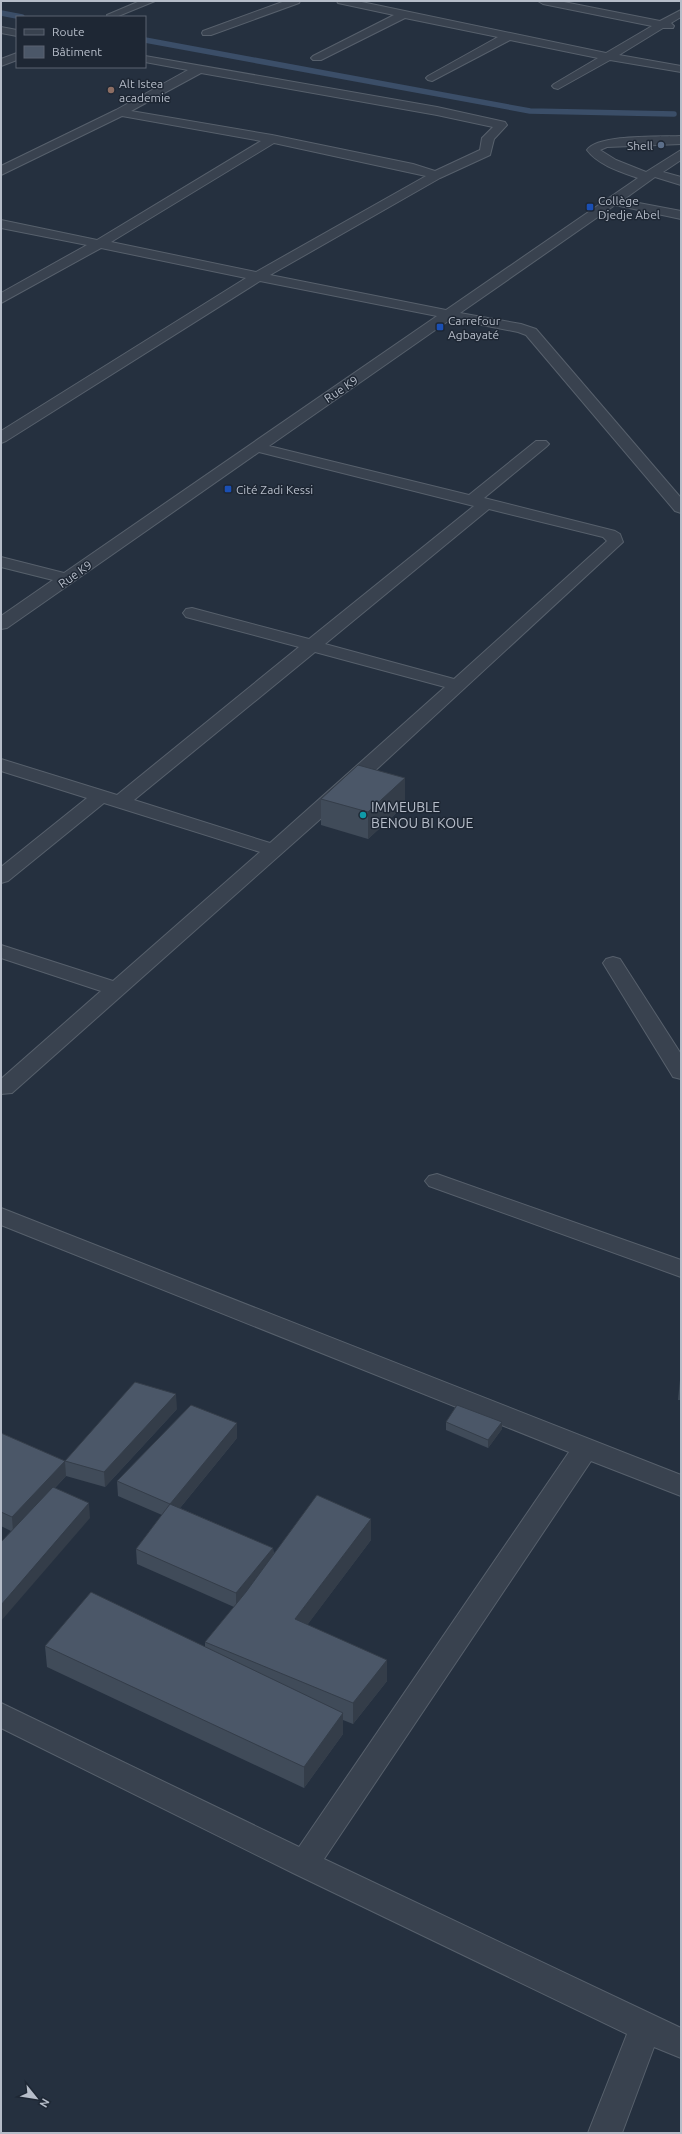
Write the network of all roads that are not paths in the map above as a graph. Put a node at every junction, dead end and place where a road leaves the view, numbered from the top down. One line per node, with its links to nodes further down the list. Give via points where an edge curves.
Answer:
1 (150, 1): 7 (street)
2 (295, 1): 12 (street)
3 (342, 1): 6 (street)
4 (542, 1): 8 (street)
5 (681, 13): 8 (street)
6 (404, 14): 13 (street); 16 (street)
7 (112, 15)
8 (661, 25): 9 (street); 15 (street)
9 (681, 28)
10 (1, 30): 11 (street)
11 (16, 33)
12 (206, 33)
13 (507, 36): 15 (street); 21 (street)
14 (16, 56): 18 (street)
15 (610, 56): 20 (street); 22 (street)
16 (317, 58)
17 (146, 59): 19 (street)
18 (1, 63)
19 (199, 69): 23 (street); 28 (street, via 437,111 501,125 488,138 486,152)
20 (681, 69)
21 (432, 78)
22 (558, 86)
23 (120, 112): 24 (street); 27 (street)
24 (272, 139): 28 (street); 36 (street)
25 (681, 140): 29 (street, via 606,143 593,150 617,166)
26 (681, 154): 29 (street, Rue K9)
27 (1, 171)
28 (436, 174): 37 (street)
29 (650, 175): 30 (street); 31 (street, Rue K9)
30 (681, 181)
31 (626, 192): 32 (street); 33 (street, Rue K9)
32 (653, 196)
33 (612, 201): 34 (street); 39 (street, Rue K9)
34 (681, 215)
35 (1, 224): 36 (street)
36 (101, 243): 37 (street); 38 (street)
37 (258, 276): 39 (street); 40 (street)
38 (1, 299)
39 (450, 315): 42 (street, Rue K9); 44 (street, via 531,332)
40 (1, 438)
41 (541, 444): 43 (street)
42 (256, 447): 43 (street); 46 (street, Rue K9)
43 (478, 502): 49 (street); 50 (street, via 609,534 614,537 615,542)
44 (681, 508)
45 (1, 562): 46 (street)
46 (67, 579): 48 (street, Rue K9)
47 (192, 613): 49 (street)
48 (1, 624)
49 (311, 646): 50 (street); 53 (street)
50 (457, 685): 54 (street)
51 (1, 765): 52 (street)
52 (101, 796): 53 (street); 55 (street)
53 (120, 802): 54 (street)
54 (274, 850): 58 (street)
55 (1, 877)
56 (1, 951): 58 (street)
57 (613, 964): 59 (street)
58 (116, 990): 60 (street)
59 (681, 1072)
60 (4, 1088)
61 (437, 1181): 63 (street)
62 (1, 1216): 64 (street)
63 (681, 1269)
64 (585, 1449): 65 (street); 67 (street)
65 (681, 1486)
66 (1, 1715): 67 (street)
67 (304, 1864): 68 (street)
68 (646, 2026): 69 (street); 70 (street)
69 (681, 2044)
70 (605, 2133)

